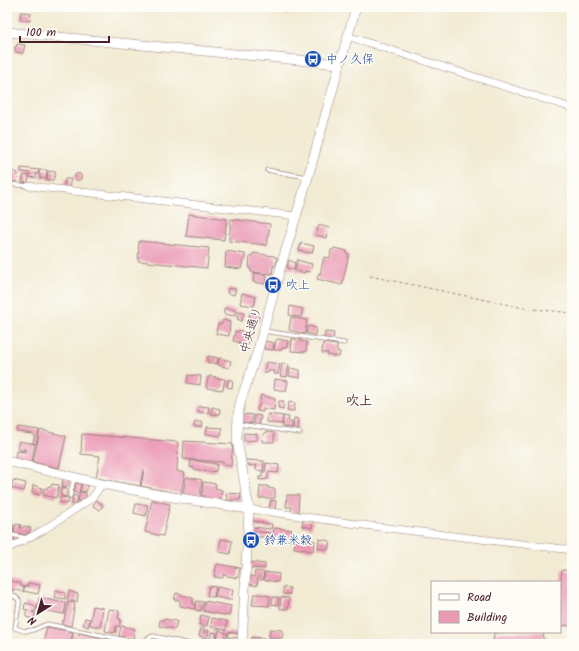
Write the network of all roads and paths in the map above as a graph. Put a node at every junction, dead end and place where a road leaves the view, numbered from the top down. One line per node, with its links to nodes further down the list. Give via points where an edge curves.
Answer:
1 (266, 7): 3 (path)
2 (356, 7): 5 (street, 中央通り)
3 (286, 12)
4 (7, 32): 6 (street)
5 (347, 36): 6 (street, 中央通り); 7 (street)
6 (339, 64): 9 (street, 中央通り)
7 (572, 108)
8 (266, 170): 9 (lane)
9 (308, 177): 12 (street, 中央通り)
10 (7, 184): 11 (lane)
11 (29, 186): 12 (street)
12 (297, 216): 15 (street, 中央通り)
13 (370, 276): 14 (path, via 524,308)
14 (572, 313)
15 (264, 331): 16 (lane); 17 (street, 中央通り, via 241,400)
16 (344, 343)
17 (237, 424): 18 (lane); 23 (street, 中央通り, via 237,439)
18 (300, 433)
19 (7, 461): 20 (street)
20 (74, 477): 21 (street); 22 (lane)
21 (102, 484): 23 (street); 25 (street, via 92,498)
22 (70, 496)
23 (249, 509): 27 (street); 32 (street, 中央通り)
24 (7, 534): 25 (lane)
25 (27, 538): 26 (street)
26 (7, 549)
27 (572, 550)
28 (7, 594): 29 (lane, via 19,600 15,628 24,631 47,624 140,643 152,636)
29 (190, 644)
30 (202, 644): 31 (lane, via 203,641)
31 (220, 644)
32 (242, 644)

